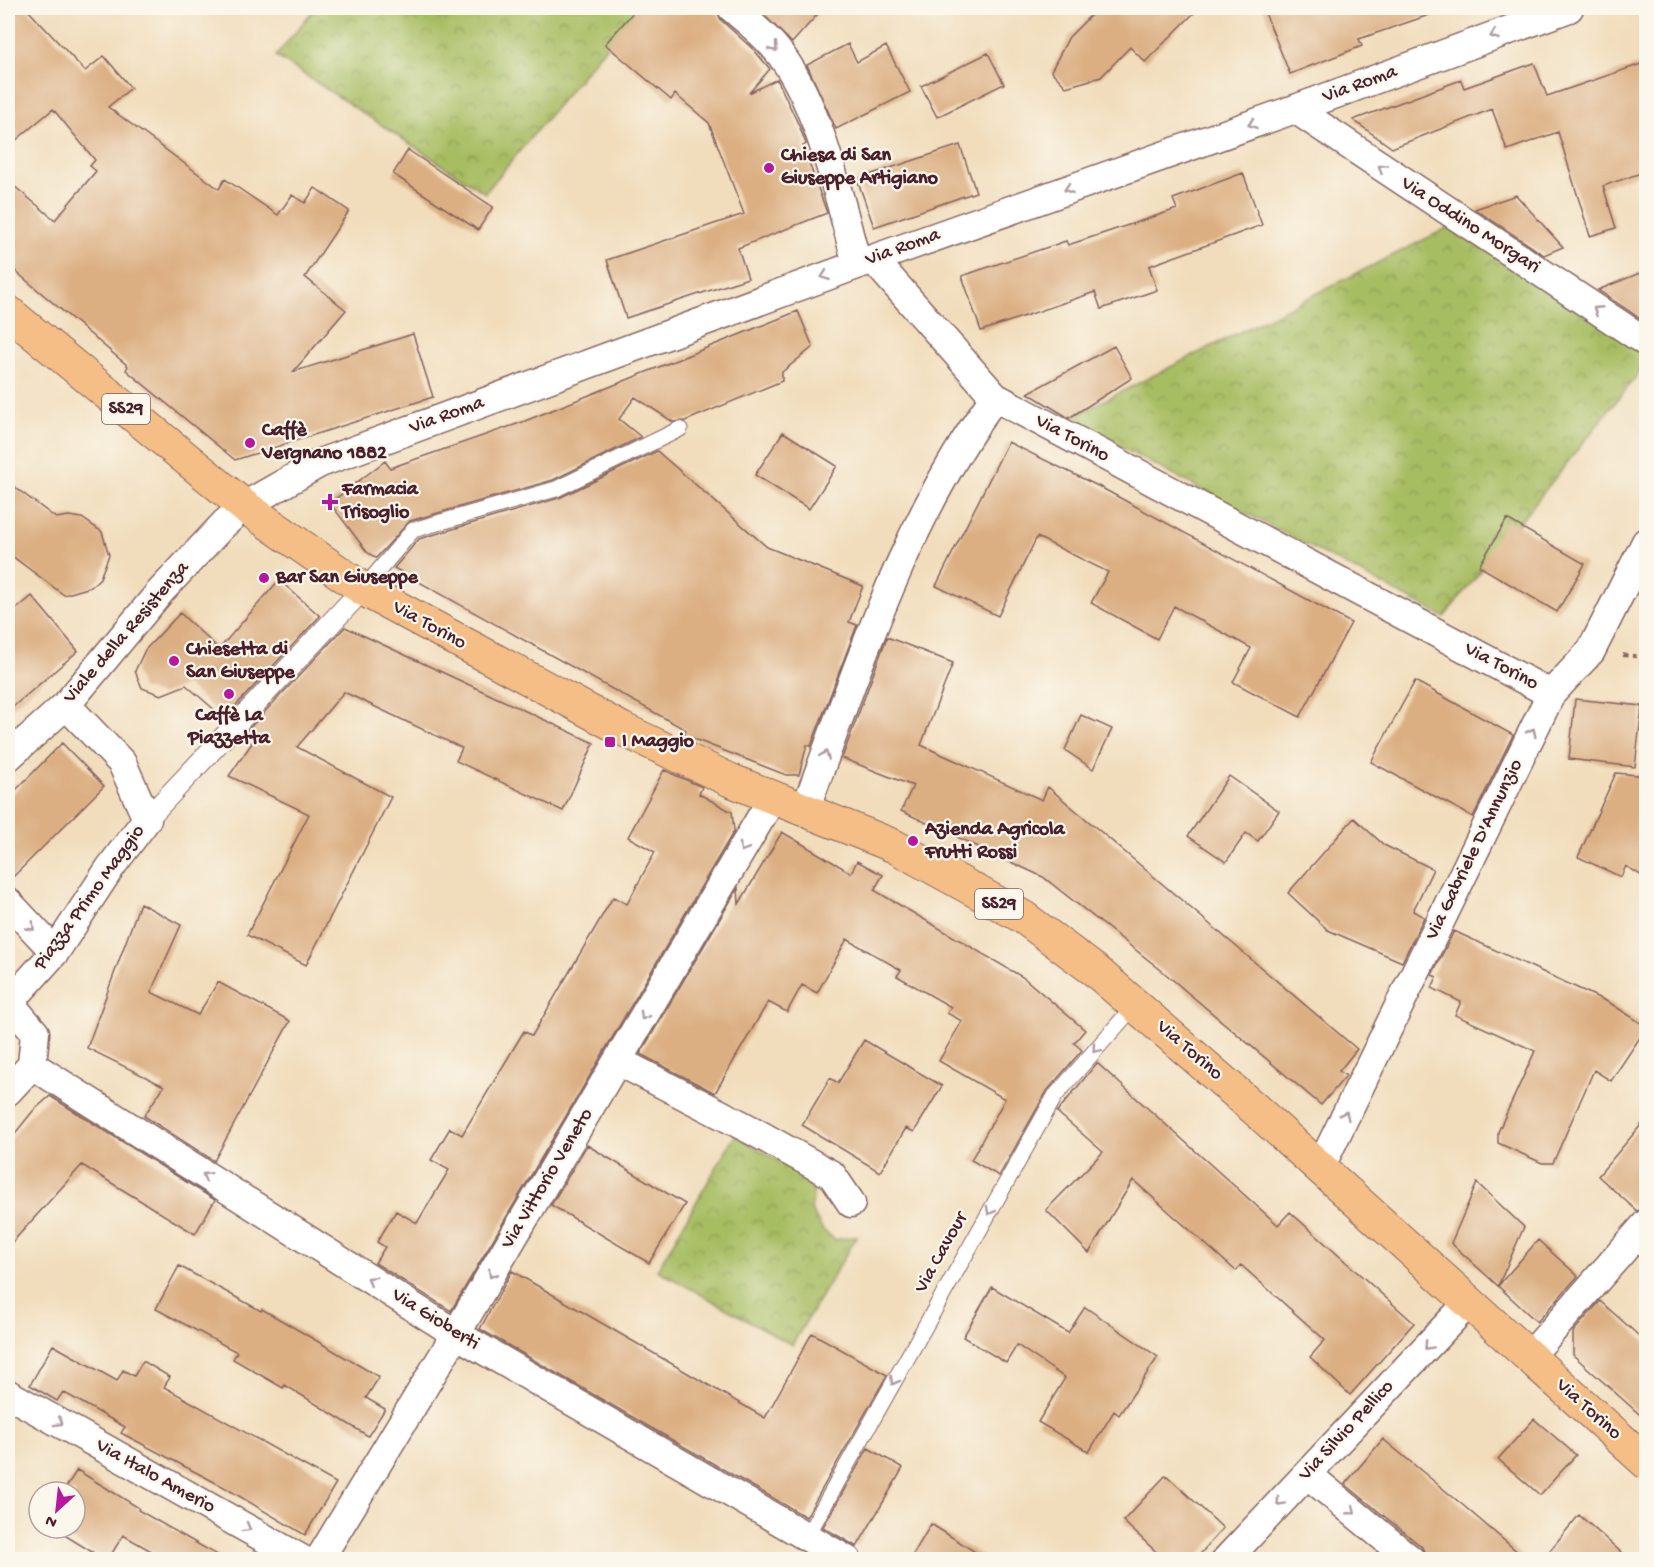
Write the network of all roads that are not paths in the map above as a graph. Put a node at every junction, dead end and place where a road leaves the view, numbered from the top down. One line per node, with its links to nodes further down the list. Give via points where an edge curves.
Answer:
1 (732, 8): 4 (street, one-way to 4, via 777,49 802,90)
2 (1569, 8): 3 (street, Via Roma, one-way to 3)
3 (1295, 109): 4 (street, Via Roma, one-way to 4); 6 (street, Via Oddino Morgari, one-way to 3)
4 (865, 262): 7 (street); 9 (street, Via Roma, one-way to 9, via 320,463)
5 (8, 312): 9 (main road, Via Torino / SS29)
6 (1647, 342)
7 (995, 398): 12 (street, Via Torino); 16 (street, one-way to 7, via 867,644 916,532 949,465)
8 (680, 429): 11 (lane, via 556,489 413,530)
9 (244, 506): 11 (main road, Via Torino / SS29); 13 (street, Viale della Resistenza, via 160,592)
10 (1647, 542): 12 (street, Via Gabriele D'Annunzio, via 1591,651)
11 (363, 589): 15 (main road, Via Torino / SS29, via 622,729); 17 (street)
12 (1551, 694): 25 (street, Via Gabriele D'Annunzio, one-way to 12)
13 (66, 705): 14 (street, Viale della Resistenza); 17 (street, Piazza Primo Maggio, via 122,763)
14 (8, 757)
15 (773, 797): 16 (main road, Via Torino / SS29); 22 (street, Via Vittorio Veneto, one-way to 22)
16 (805, 810): 21 (main road, Via Torino / SS29, via 894,846 1023,917)
17 (147, 819): 19 (street, Piazza Primo Maggio)
18 (8, 902): 19 (street, one-way to 19)
19 (55, 952): 20 (street, Piazza Primo Maggio)
20 (9, 1002): 23 (street, Piazza Primo Maggio, via 35,1033)
21 (1135, 1005): 25 (main road, Via Torino / SS29); 34 (lane, Via Cavour, one-way to 34, via 1055,1096)
22 (618, 1061): 26 (street, via 832,1175); 29 (street, Via Vittorio Veneto, one-way to 29)
23 (32, 1065): 24 (street); 29 (street, Via Gioberti, one-way to 23)
24 (8, 1091)
25 (1320, 1168): 28 (main road, Via Torino / SS29)
26 (851, 1203)
27 (1647, 1224): 30 (street)
28 (1468, 1303): 30 (main road, Via Torino / SS29); 33 (street, Via Silvio Pellico, one-way to 33)
29 (456, 1334): 34 (street, Via Gioberti); 36 (street, Via Vittorio Veneto)
30 (1529, 1357): 32 (main road, Via Torino / SS29)
31 (8, 1394): 35 (street, Via Italo Amerio, one-way to 35)
32 (1647, 1462)
33 (1307, 1474): 38 (street, Via Silvio Pellico, one-way to 38); 39 (street, one-way to 39)
34 (807, 1536): 37 (street, Via Gioberti)
35 (303, 1560)
36 (319, 1560)
37 (847, 1560)
38 (1226, 1560)
39 (1411, 1560)

